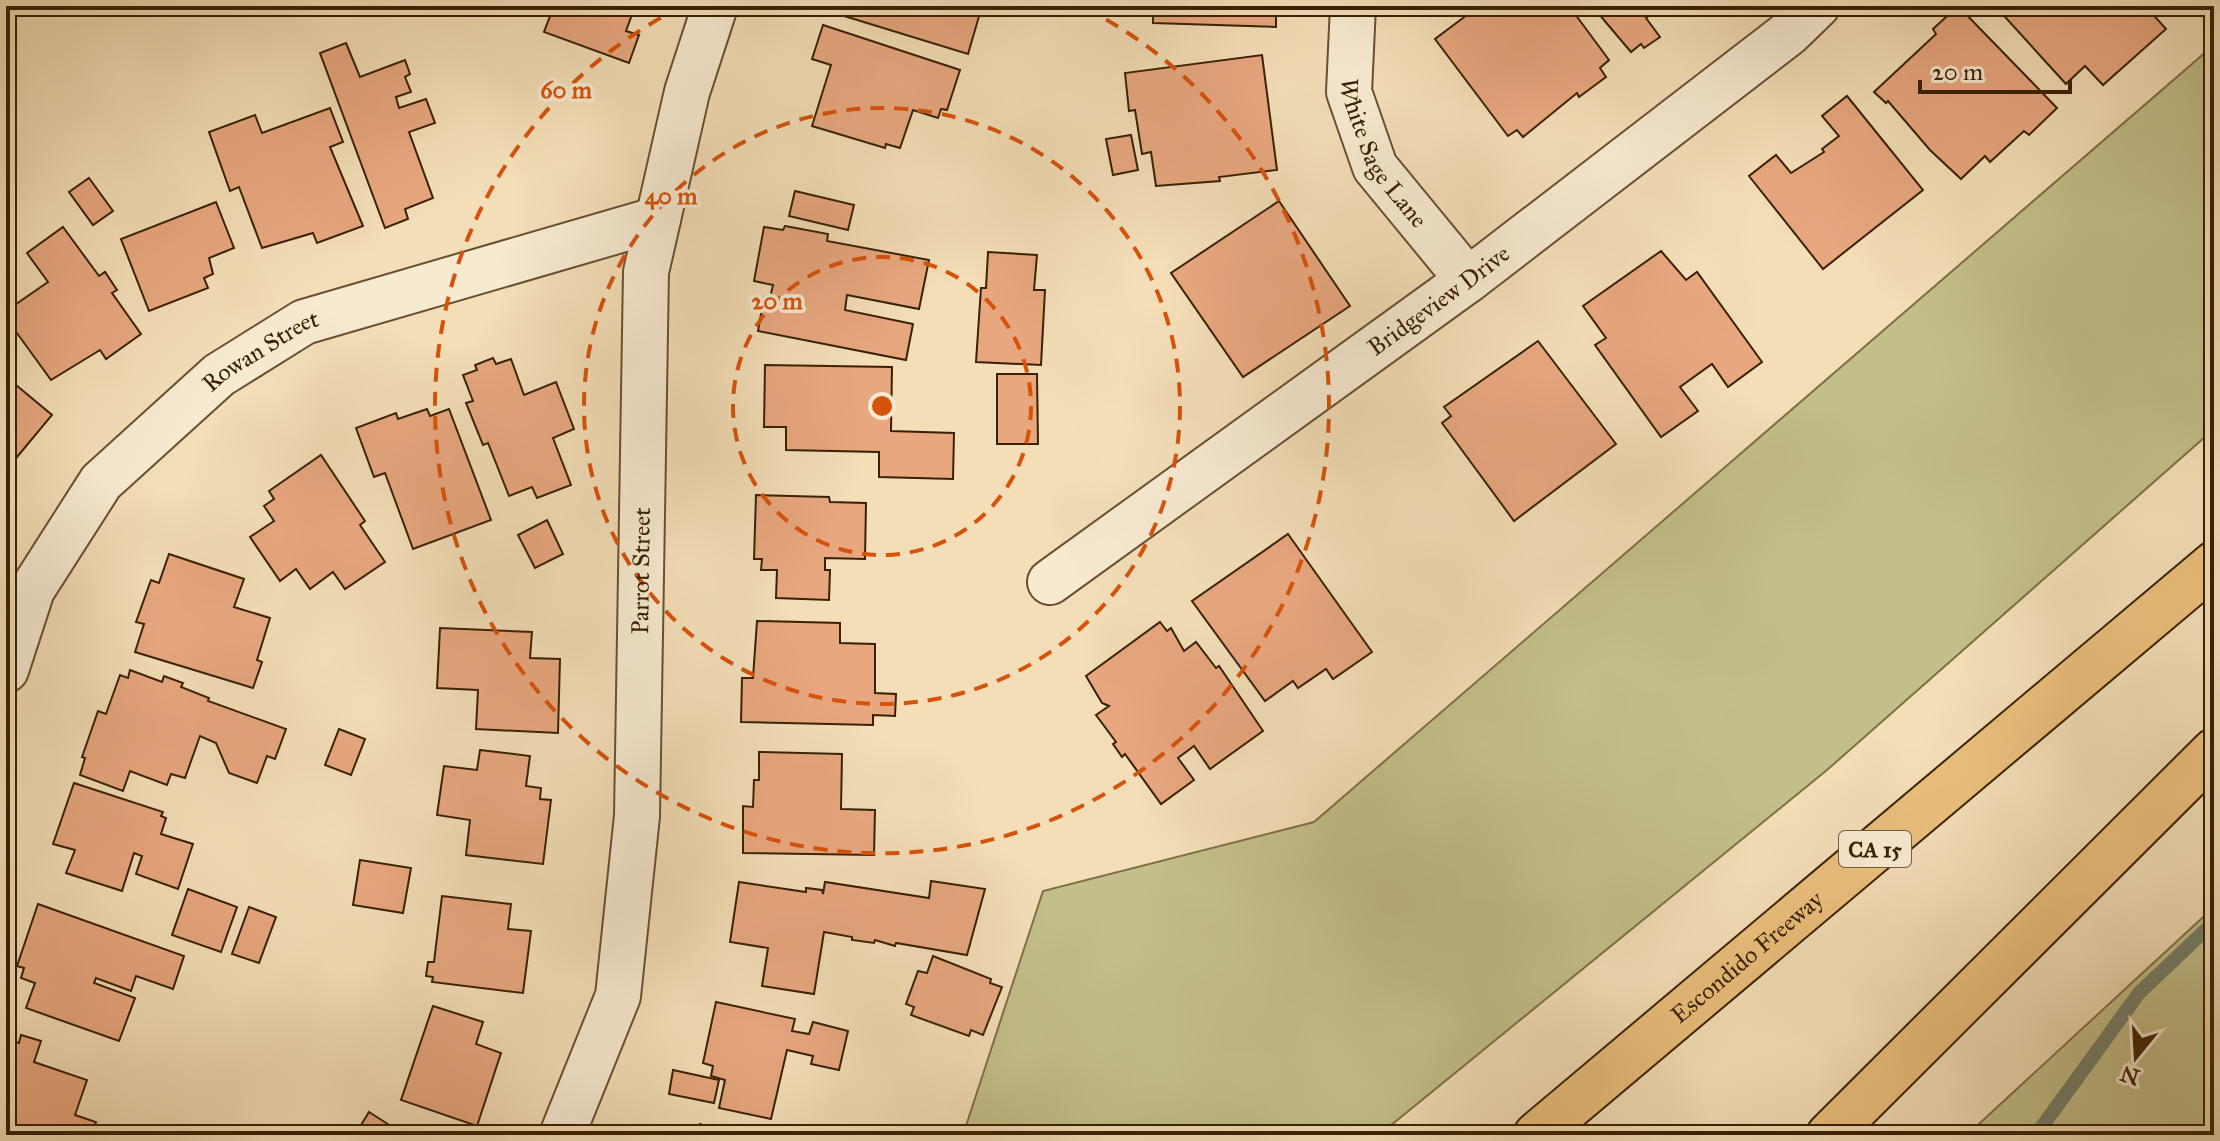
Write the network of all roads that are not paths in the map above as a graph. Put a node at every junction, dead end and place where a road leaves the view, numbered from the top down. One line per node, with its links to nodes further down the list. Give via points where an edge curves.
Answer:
1 (715, 6): 4 (street, Parrot Street, via 687,92)
2 (1353, 6): 5 (street, White Sage Lane, via 1349,92 1375,167)
3 (1817, 6): 5 (street, Bridgeview Drive)
4 (658, 219): 8 (street, Rowan Street, via 304,322 219,375 101,482 32,590); 10 (street, Parrot Street, via 646,272 636,831 618,996)
5 (1468, 280): 7 (street, Bridgeview Drive)
6 (2214, 564): 11 (highway, Escondido Freeway / CA 15)
7 (1050, 582)
8 (6, 670)
9 (2214, 751): 12 (highway)
10 (562, 1135)
11 (1536, 1135)
12 (1829, 1135)

